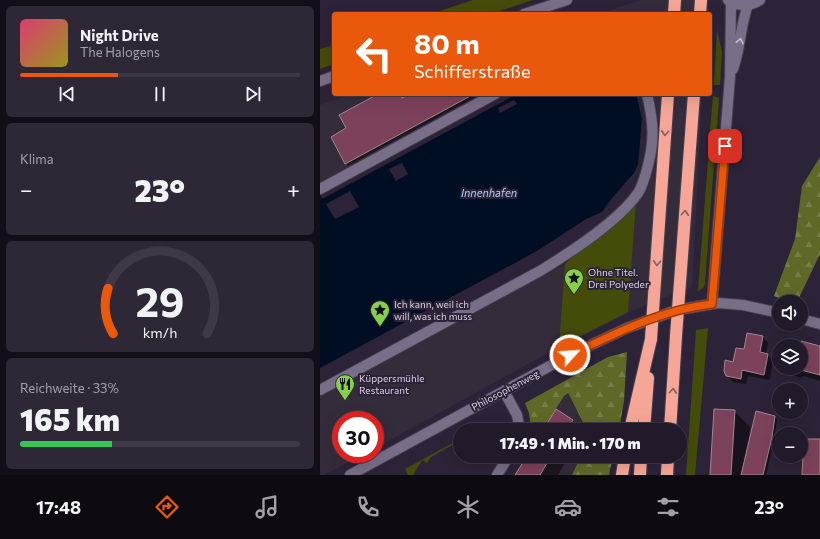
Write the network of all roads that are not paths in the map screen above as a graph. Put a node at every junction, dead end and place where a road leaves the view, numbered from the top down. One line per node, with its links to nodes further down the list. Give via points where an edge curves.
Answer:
1 (567, 0): 7 (street)
2 (674, 0): 8 (highway)
3 (702, 0): 9 (highway)
4 (760, 0): 6 (street)
5 (729, 1): 6 (street); 10 (street)
6 (748, 5): 10 (street, one-way to 6)
7 (530, 12)
8 (674, 12)
9 (700, 12)
10 (730, 76): 18 (street)
11 (332, 77): 12 (street)
12 (320, 81)
13 (491, 96): 17 (street)
14 (647, 96): 23 (street, via 653,137 645,177 629,204 608,224 540,271)
15 (668, 96): 22 (highway, one-way to 22, bridge)
16 (694, 96): 28 (highway, one-way to 16, bridge)
17 (320, 189)
18 (712, 304): 19 (street, Philosophenweg); 24 (street, Philosophenweg, via 677,310 627,328)
19 (772, 312)
20 (808, 321): 21 (street)
21 (820, 324)
22 (651, 339): 26 (highway); 27 (highway)
23 (320, 390)
24 (504, 391): 25 (street); 33 (street, Philosophenweg)
25 (519, 423)
26 (632, 423)
27 (645, 423)
28 (670, 423)
29 (505, 463): 34 (street)
30 (624, 463): 35 (highway)
31 (641, 463): 36 (highway)
32 (668, 463): 37 (highway)
33 (350, 475)
34 (497, 475)
35 (622, 475)
36 (640, 475)
37 (667, 475)

